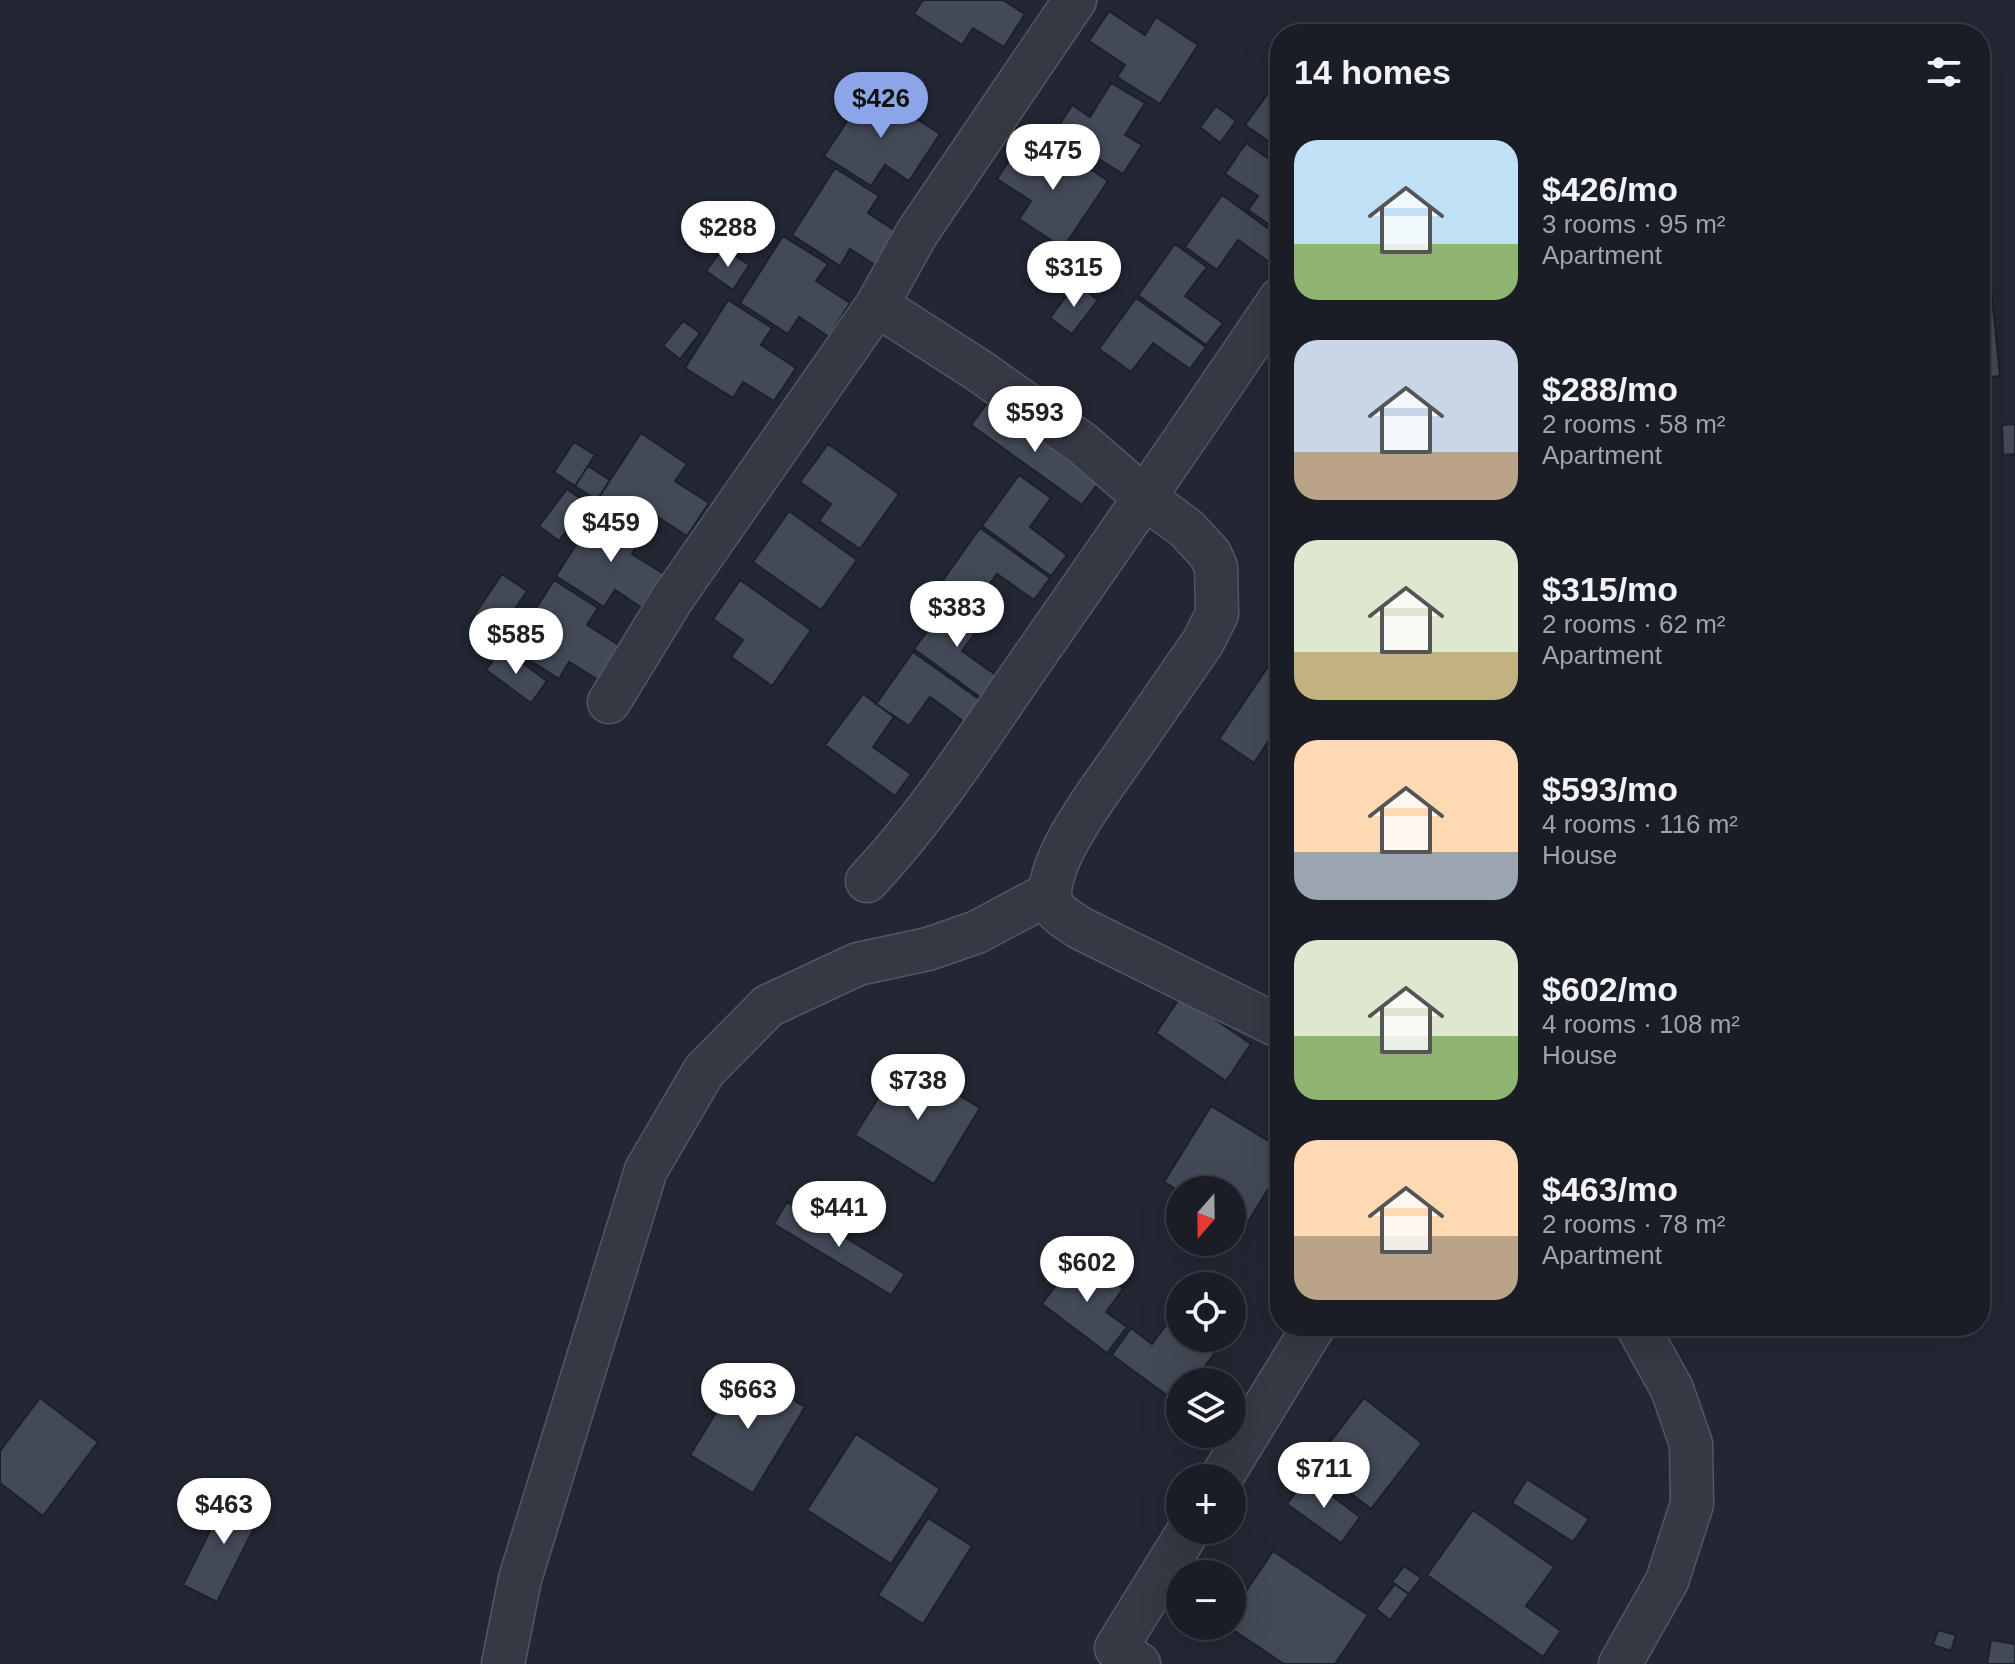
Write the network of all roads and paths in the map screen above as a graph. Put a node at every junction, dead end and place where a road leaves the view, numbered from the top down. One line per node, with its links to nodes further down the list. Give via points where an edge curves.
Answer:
1 (1075, 0): 2 (street, via 917,233)
2 (877, 305): 4 (street, via 1083,444); 5 (street, via 672,599)
3 (1270, 314): 4 (street)
4 (1145, 498): 6 (street, via 936,798); 7 (street, via 1210,554 1216,567 1217,614 1077,824)
5 (609, 702)
6 (867, 881)
7 (1050, 893): 8 (street, via 1058,914 1080,928); 13 (street, via 977,932 858,964 768,1006 704,1071 646,1170 520,1579)
8 (1270, 1022)
9 (1308, 1336): 11 (street)
10 (1643, 1336): 15 (street, via 1672,1389 1691,1444 1692,1504 1667,1581)
11 (1230, 1464)
12 (1180, 1544): 14 (street, via 1116,1648)
13 (503, 1664)
14 (1139, 1664)
15 (1620, 1664)

